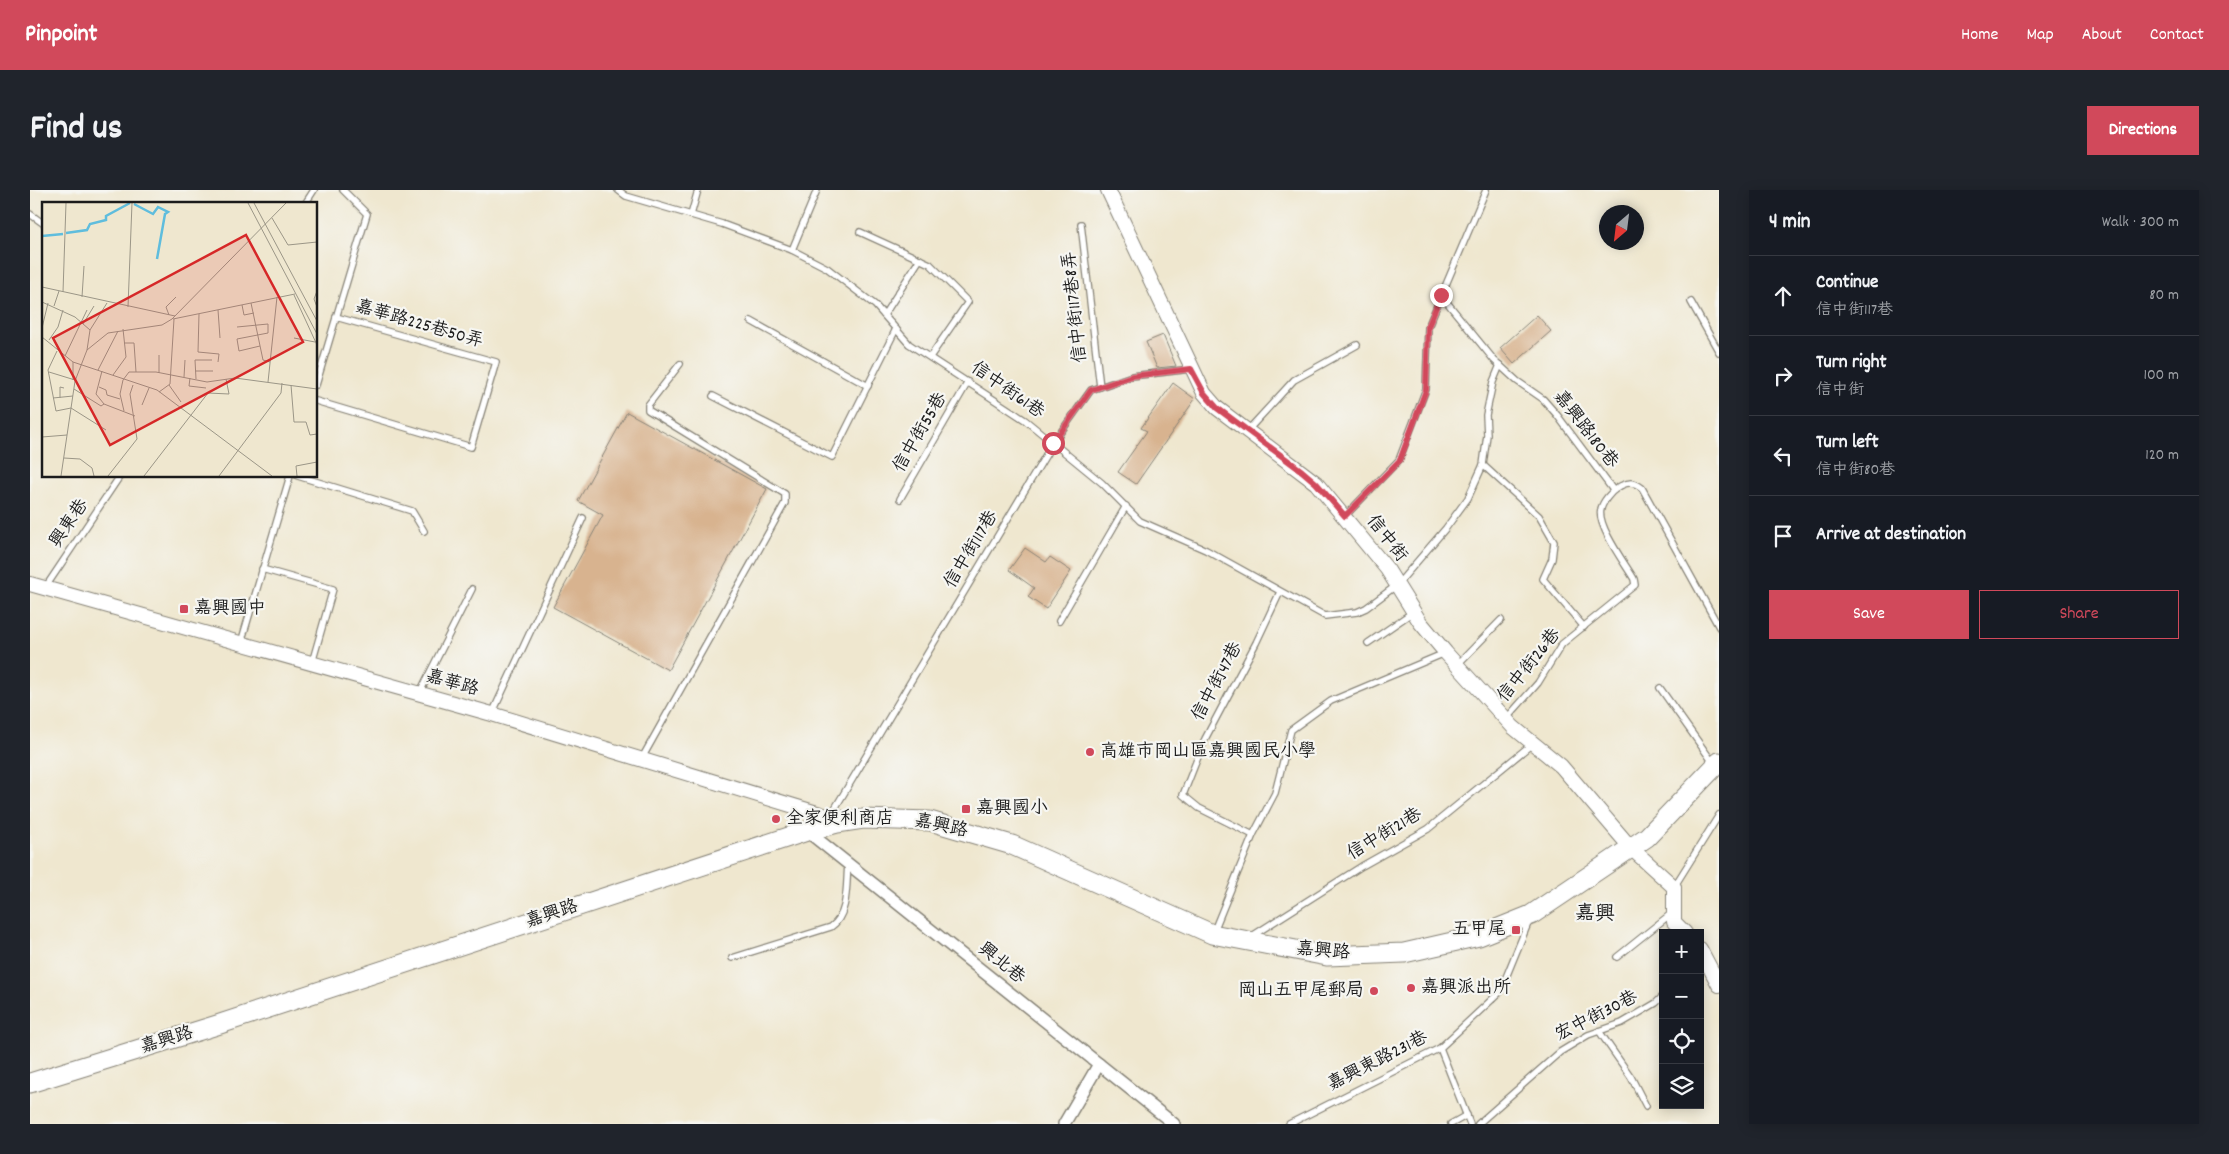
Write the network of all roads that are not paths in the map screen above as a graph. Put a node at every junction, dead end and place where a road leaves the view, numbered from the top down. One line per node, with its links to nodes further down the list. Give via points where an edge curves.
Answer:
1 (314, 190): 8 (lane)
2 (343, 190): 19 (lane, via 367,214)
3 (618, 190): 10 (lane, 信中街61巷, via 626,196)
4 (698, 190): 10 (lane)
5 (817, 190): 14 (lane)
6 (1108, 190): 27 (street, 信中街)
7 (1486, 190): 16 (lane)
8 (306, 202)
9 (30, 214): 11 (lane)
10 (691, 215): 14 (lane, 信中街61巷)
11 (42, 223)
12 (1081, 224): 31 (lane, 信中街117巷8弄)
13 (860, 232): 15 (lane)
14 (792, 250): 18 (lane, 信中街61巷, via 828,268)
15 (920, 259): 18 (lane); 24 (lane, via 930,264 968,302)
16 (1441, 295): 26 (lane, 嘉興路180巷); 43 (lane, via 1428,327 1426,390 1400,460)
17 (1691, 302): 23 (lane)
18 (884, 315): 21 (lane, 信中街61巷)
19 (336, 317): 28 (lane); 33 (lane, 嘉華路225巷50弄, via 496,362 471,447)
20 (751, 321): 30 (lane)
21 (896, 329): 24 (lane, 信中街61巷, via 909,344); 30 (lane)
22 (1357, 345): 34 (lane, via 1294,380)
23 (1719, 352)
24 (930, 357): 29 (lane, 信中街61巷)
25 (680, 364): 67 (lane, via 648,405 648,410 785,494 785,503)
26 (1500, 365): 36 (lane, 信中街61巷, via 1486,415); 40 (lane, 嘉興路180巷, via 1543,399)
27 (1191, 369): 31 (lane, 信中街117巷, via 1132,376); 34 (street, 信中街, via 1217,408)
28 (318, 378)
29 (968, 382): 35 (lane, 信中街61巷); 41 (lane, 信中街55巷)
30 (868, 386): 32 (lane, via 832,457)
31 (1100, 387): 35 (lane, 信中街117巷, via 1091,390)
32 (713, 396)
33 (318, 402)
34 (1247, 431): 43 (street, 信中街, via 1316,483)
35 (1053, 443): 42 (lane, 信中街61巷); 70 (lane, 信中街117巷)
36 (1483, 465): 48 (lane, 信中街61巷, via 1468,498); 56 (lane, via 1538,516 1554,542 1552,559 1543,579)
37 (119, 478): 49 (lane, 興東巷)
38 (289, 478): 46 (lane)
39 (305, 478): 45 (lane, via 412,511)
40 (1613, 490): 55 (lane, 嘉興路180巷, via 1625,482 1636,483 1642,488); 56 (lane, 信中街26巷, via 1600,509 1601,518 1635,585)
41 (900, 498)
42 (1126, 506): 51 (lane, 信中街61巷, via 1147,525 1206,550); 54 (lane)
43 (1345, 516): 48 (street, 信中街)
44 (583, 518): 64 (lane)
45 (424, 531)
46 (262, 569): 57 (lane); 60 (lane, via 333,589)
47 (30, 584): 49 (street, 嘉華路)
48 (1397, 585): 51 (lane, 信中街61巷, via 1366,608 1332,616 1325,616); 52 (street, 信中街)
49 (45, 588): 57 (street, 嘉華路)
50 (472, 589): 63 (lane)
51 (1280, 592): 73 (lane, 信中街47巷, via 1205,739 1183,795 1199,808)
52 (1413, 612): 58 (lane); 59 (street, 信中街)
53 (1501, 620): 61 (lane)
54 (1059, 621)
55 (1719, 626)
56 (1584, 627): 65 (lane, 信中街26巷, via 1562,644 1538,682)
57 (240, 643): 60 (street, 嘉華路)
58 (1368, 643)
59 (1446, 653): 61 (street, 信中街); 73 (lane, via 1331,701 1291,730 1275,794)
60 (312, 664): 63 (street, 嘉華路)
61 (1457, 665): 65 (street, 信中街)
62 (1660, 688): 68 (lane)
63 (419, 694): 64 (street, 嘉華路)
64 (492, 714): 67 (street, 嘉華路)
65 (1506, 719): 66 (street, 信中街)
66 (1533, 743): 74 (street, 信中街, via 1561,766); 81 (lane, 信中街21巷, via 1428,829 1362,866)
67 (641, 760): 70 (street, 嘉華路)
68 (1717, 764): 74 (main road, 嘉興路, via 1647,837)
69 (1719, 815): 76 (lane)
70 (830, 817): 71 (street, 嘉華路)
71 (863, 819): 72 (main road, 嘉興路); 80 (main road, 嘉興路, via 930,821 1012,845)
72 (807, 831): 75 (street, 興北巷); 90 (main road, 嘉興路, via 217,1025)
73 (1253, 835): 80 (lane)
74 (1631, 848): 76 (street, 信中街); 78 (main road, 嘉興路)
75 (848, 864): 83 (lane, via 842,914 838,922); 89 (street, 興北巷)
76 (1674, 887): 77 (street)
77 (1674, 912): 79 (street, via 1674,922); 82 (lane)
78 (1532, 915): 81 (main road, 嘉興路, via 1479,936 1404,953 1327,956); 88 (lane, 嘉興東路231巷, via 1500,992)
79 (1681, 929)
80 (1212, 934): 81 (main road, 嘉興路)
81 (1244, 942)
82 (1617, 957)
83 (732, 958)
84 (1704, 959): 85 (street)
85 (1719, 985)
86 (1659, 1000): 87 (lane, 宏中街30巷, via 1622,1023)
87 (1599, 1031): 91 (lane, via 1631,1077); 98 (lane, 宏中街30巷, via 1588,1034 1560,1052)
88 (1440, 1048): 92 (lane); 95 (lane, 嘉興東路231巷)
89 (1099, 1064): 93 (street); 94 (street, 興北巷)
90 (30, 1083)
91 (1646, 1106)
92 (1466, 1115): 96 (lane); 97 (lane)
93 (1064, 1124)
94 (1174, 1124)
95 (1290, 1124)
96 (1451, 1124)
97 (1470, 1124)
98 (1478, 1124)

